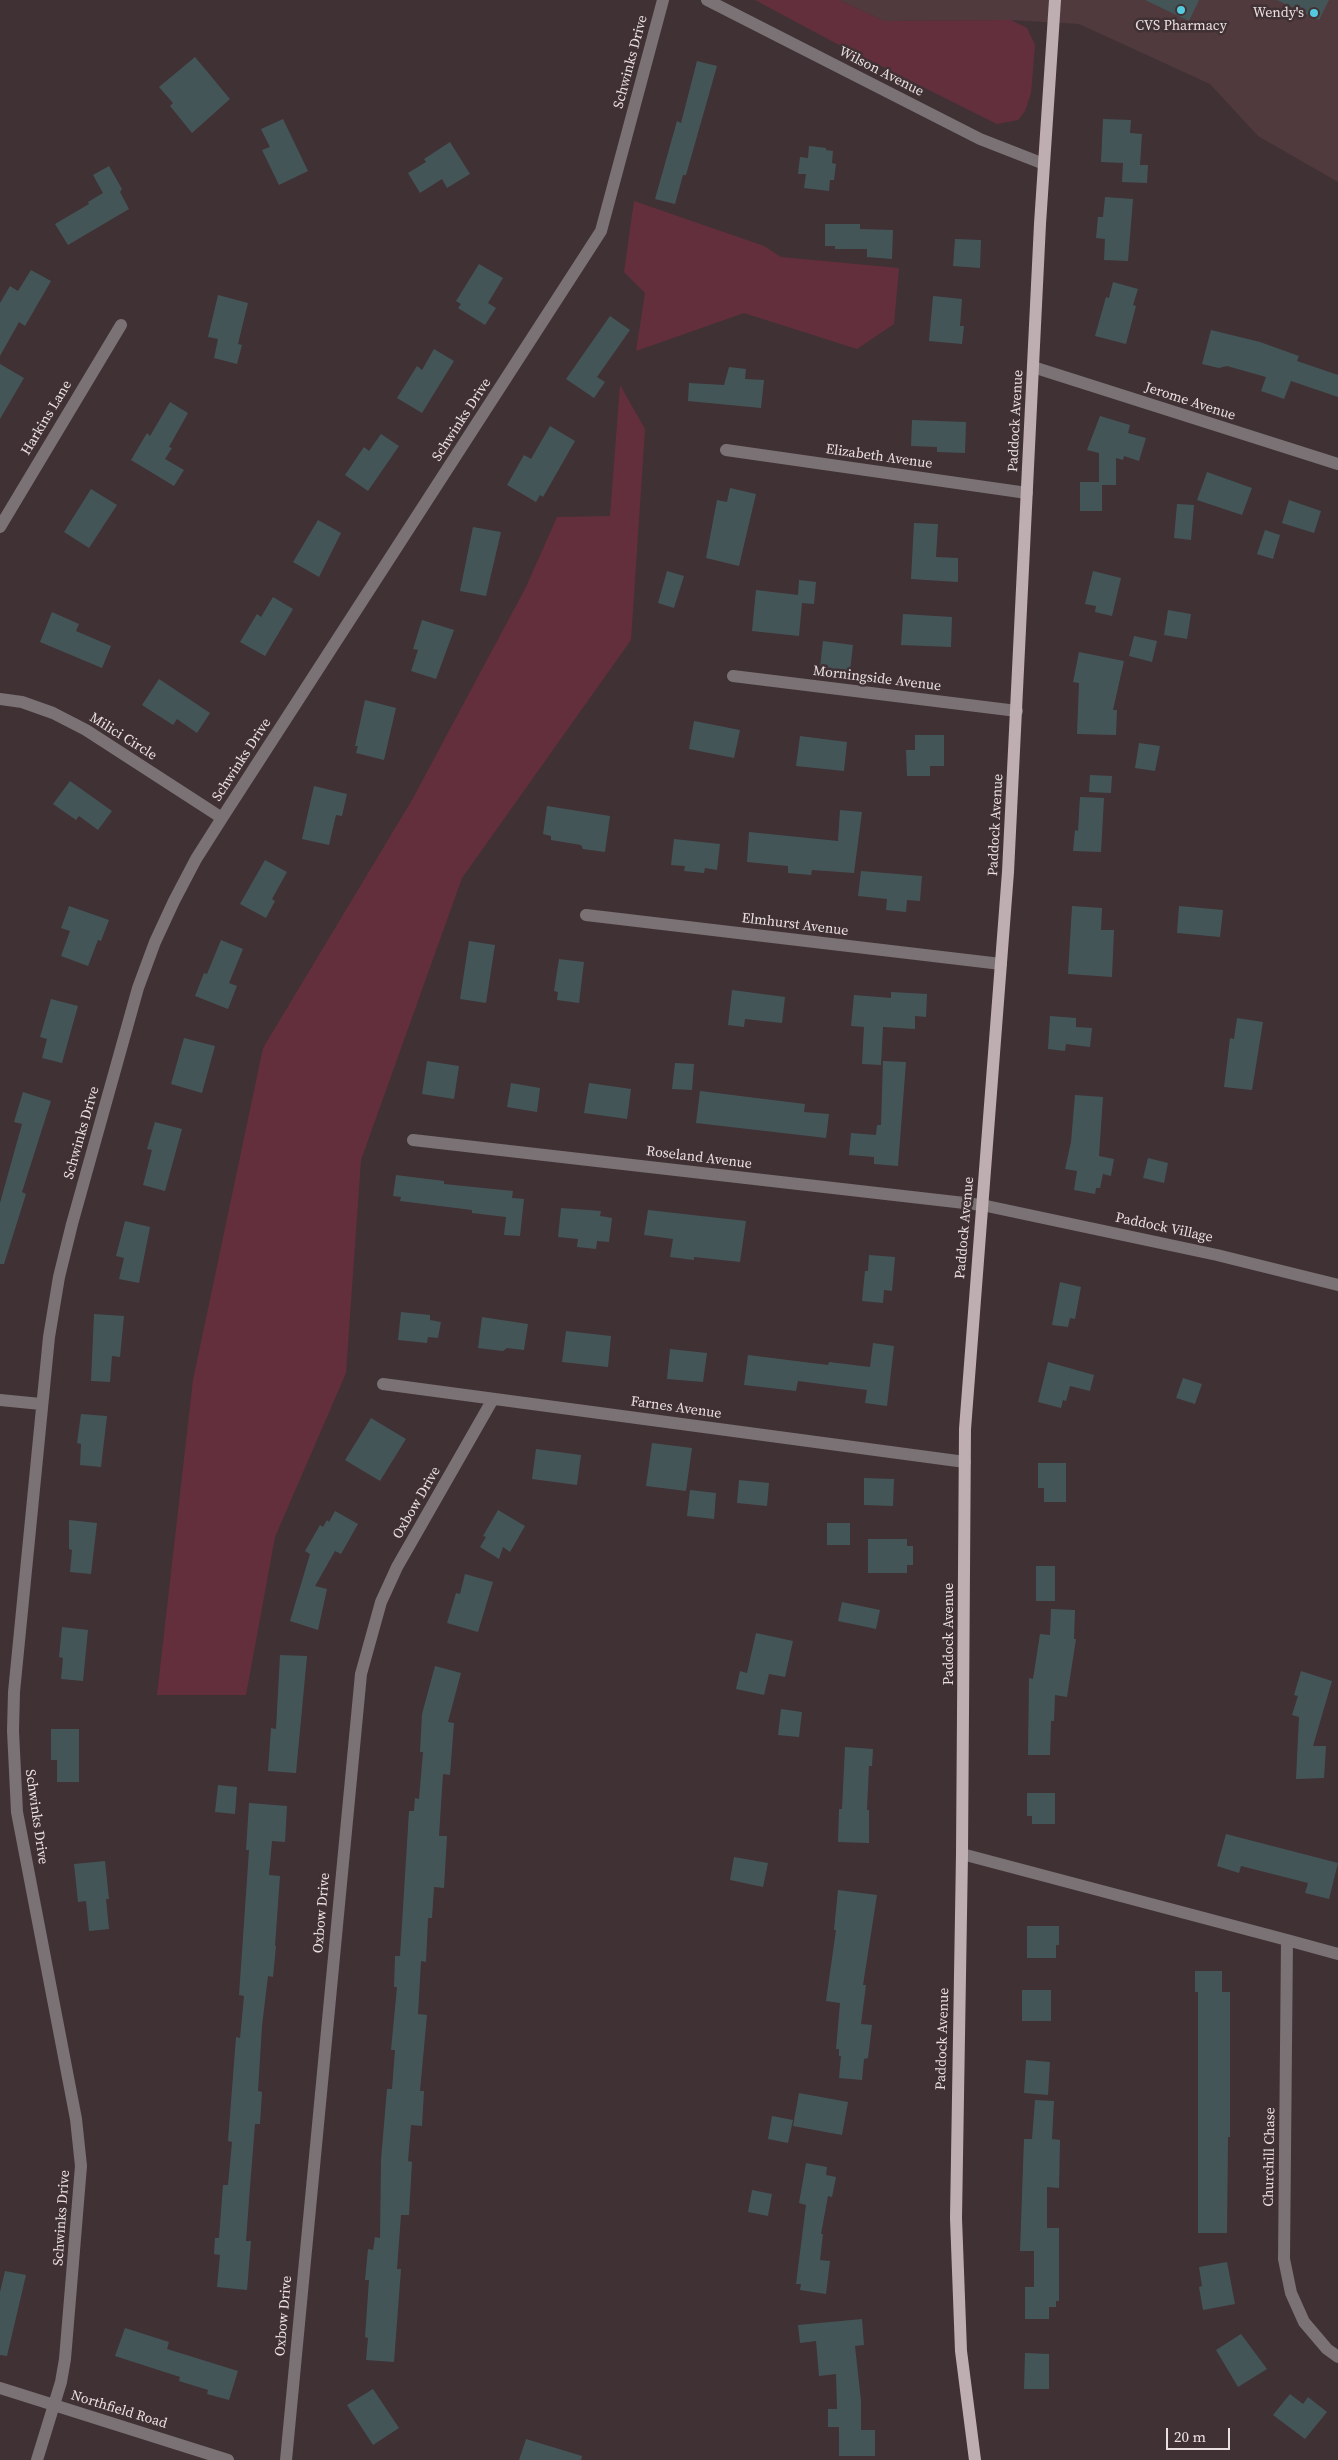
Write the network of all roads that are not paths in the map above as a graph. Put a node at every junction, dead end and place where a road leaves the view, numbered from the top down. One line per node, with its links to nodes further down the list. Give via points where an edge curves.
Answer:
1 (663, 0): 14 (street, Schwinks Drive, via 601,231)
2 (707, 0): 4 (street, Wilson Avenue, via 980,139)
3 (1056, 0): 4 (main road, Paddock Avenue)
4 (1044, 164): 6 (main road, Paddock Avenue)
5 (121, 325): 10 (street, Harkins Lane)
6 (1034, 368): 8 (street, Jerome Avenue); 9 (main road, Paddock Avenue)
7 (726, 450): 9 (street, Elizabeth Avenue)
8 (1338, 464)
9 (1027, 493): 13 (main road, Paddock Avenue)
10 (0, 528)
11 (733, 676): 13 (street, Morningside Avenue)
12 (0, 699): 14 (street, Milici Circle, via 53,712)
13 (1017, 711): 16 (main road, Paddock Avenue)
14 (222, 818): 23 (street, Schwinks Drive, via 174,901 138,988 59,1278)
15 (586, 915): 16 (street, Elmhurst Avenue)
16 (1001, 964): 18 (main road, Paddock Avenue)
17 (413, 1140): 18 (street, Roseland Avenue)
18 (982, 1205): 19 (street, Paddock Village, via 1217,1255); 24 (main road, Paddock Avenue)
19 (1338, 1285)
20 (383, 1384): 21 (street, Farnes Avenue)
21 (493, 1399): 24 (street, Farnes Avenue); 33 (street, Oxbow Drive, via 397,1567 381,1602 361,1674)
22 (0, 1400): 23 (street)
23 (42, 1404): 30 (street, Schwinks Drive, via 13,1731 17,1812 76,2119 80,2158 80,2196 65,2359)
24 (964, 1462): 25 (main road, Paddock Avenue)
25 (962, 1854): 26 (street); 34 (main road, Paddock Avenue, via 956,2118 957,2282 961,2351)
26 (1287, 1940): 27 (street); 28 (street, Churchill Chase, via 1284,2259 1291,2293 1304,2322 1327,2350)
27 (1338, 1954)
28 (1338, 2357)
29 (0, 2388): 30 (street, Northfield Road)
30 (54, 2405): 31 (street, Schwinks Drive); 32 (street, Northfield Road)
31 (37, 2460)
32 (228, 2460)
33 (286, 2460)
34 (975, 2460)

